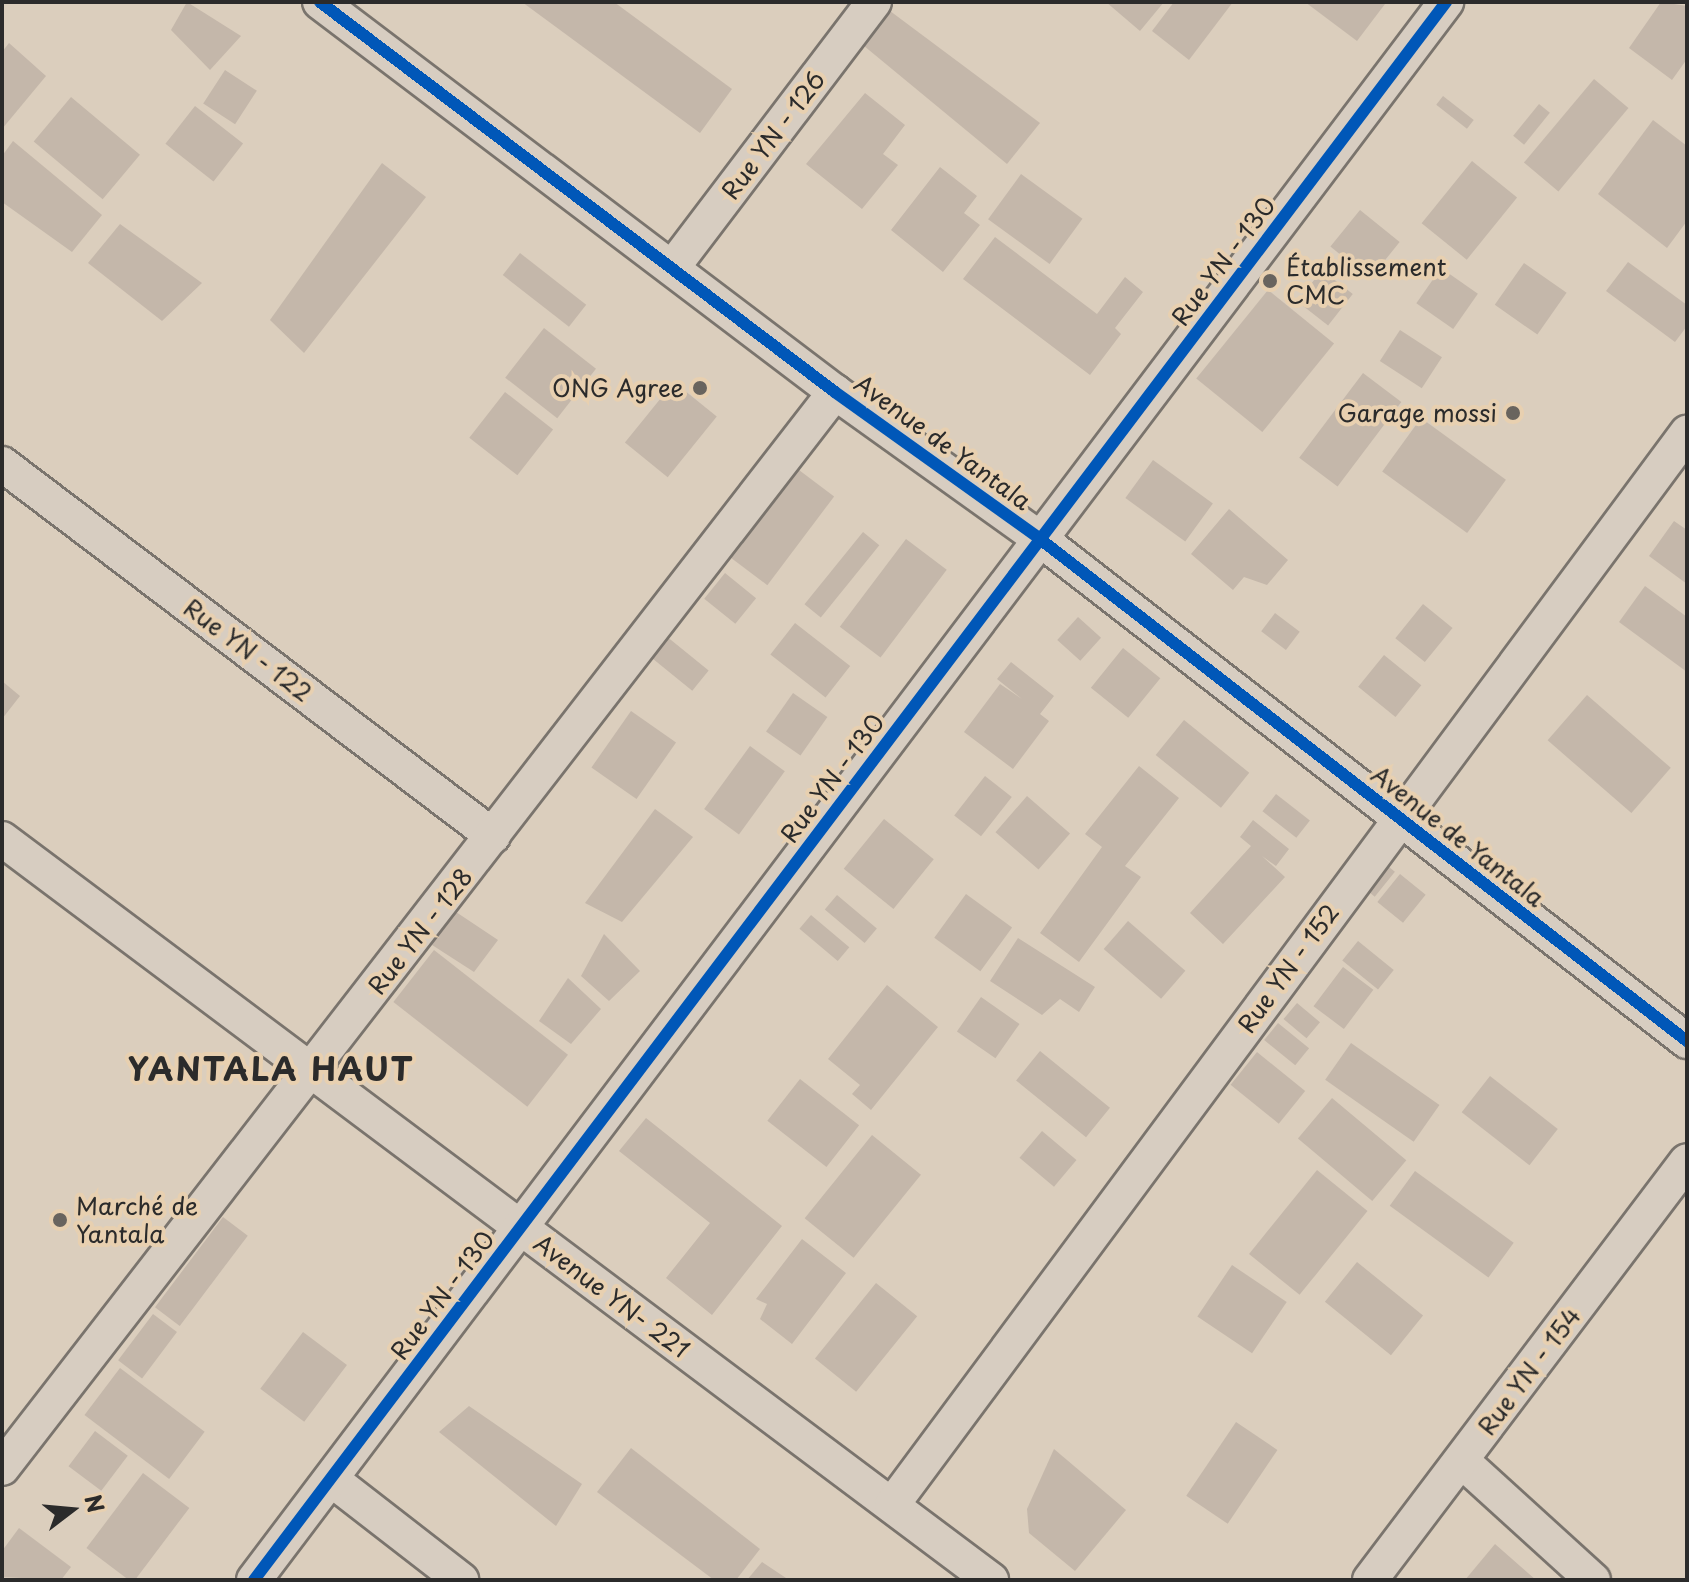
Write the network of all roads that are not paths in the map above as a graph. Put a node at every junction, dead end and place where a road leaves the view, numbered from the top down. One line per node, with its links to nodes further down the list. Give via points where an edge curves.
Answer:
1 (320, 2): 4 (street, Avenue de Yantala)
2 (874, 2): 4 (street, Rue YN - 126)
3 (1446, 2): 8 (street, Rue YN - 130)
4 (672, 268): 5 (street, Avenue de Yantala)
5 (835, 392): 8 (street, Avenue de Yantala); 10 (street, Rue YN - 128)
6 (1687, 433): 9 (street, Rue YN - 152)
7 (2, 464): 10 (street, Rue YN - 122)
8 (1040, 539): 9 (street, Avenue de Yantala); 15 (street, Rue YN - 130)
9 (1398, 818): 12 (street, Avenue de Yantala); 19 (street, Rue YN - 152)
10 (493, 836): 13 (street, Rue YN - 128)
11 (2, 839): 13 (street, Avenue YN- 221)
12 (1687, 1041)
13 (310, 1070): 15 (street, Avenue YN- 221); 17 (street, Rue YN - 128)
14 (1687, 1161): 16 (street, Rue YN - 154)
15 (520, 1228): 18 (street, Rue YN - 130); 19 (street, Avenue YN- 221)
16 (1462, 1461): 23 (street, Rue YN - 154); 24 (street)
17 (2, 1468)
18 (331, 1479): 20 (street, Rue YN - 130); 21 (street)
19 (892, 1505): 22 (street, Avenue YN- 221)
20 (254, 1580)
21 (461, 1580)
22 (991, 1580)
23 (1370, 1580)
24 (1593, 1580)

